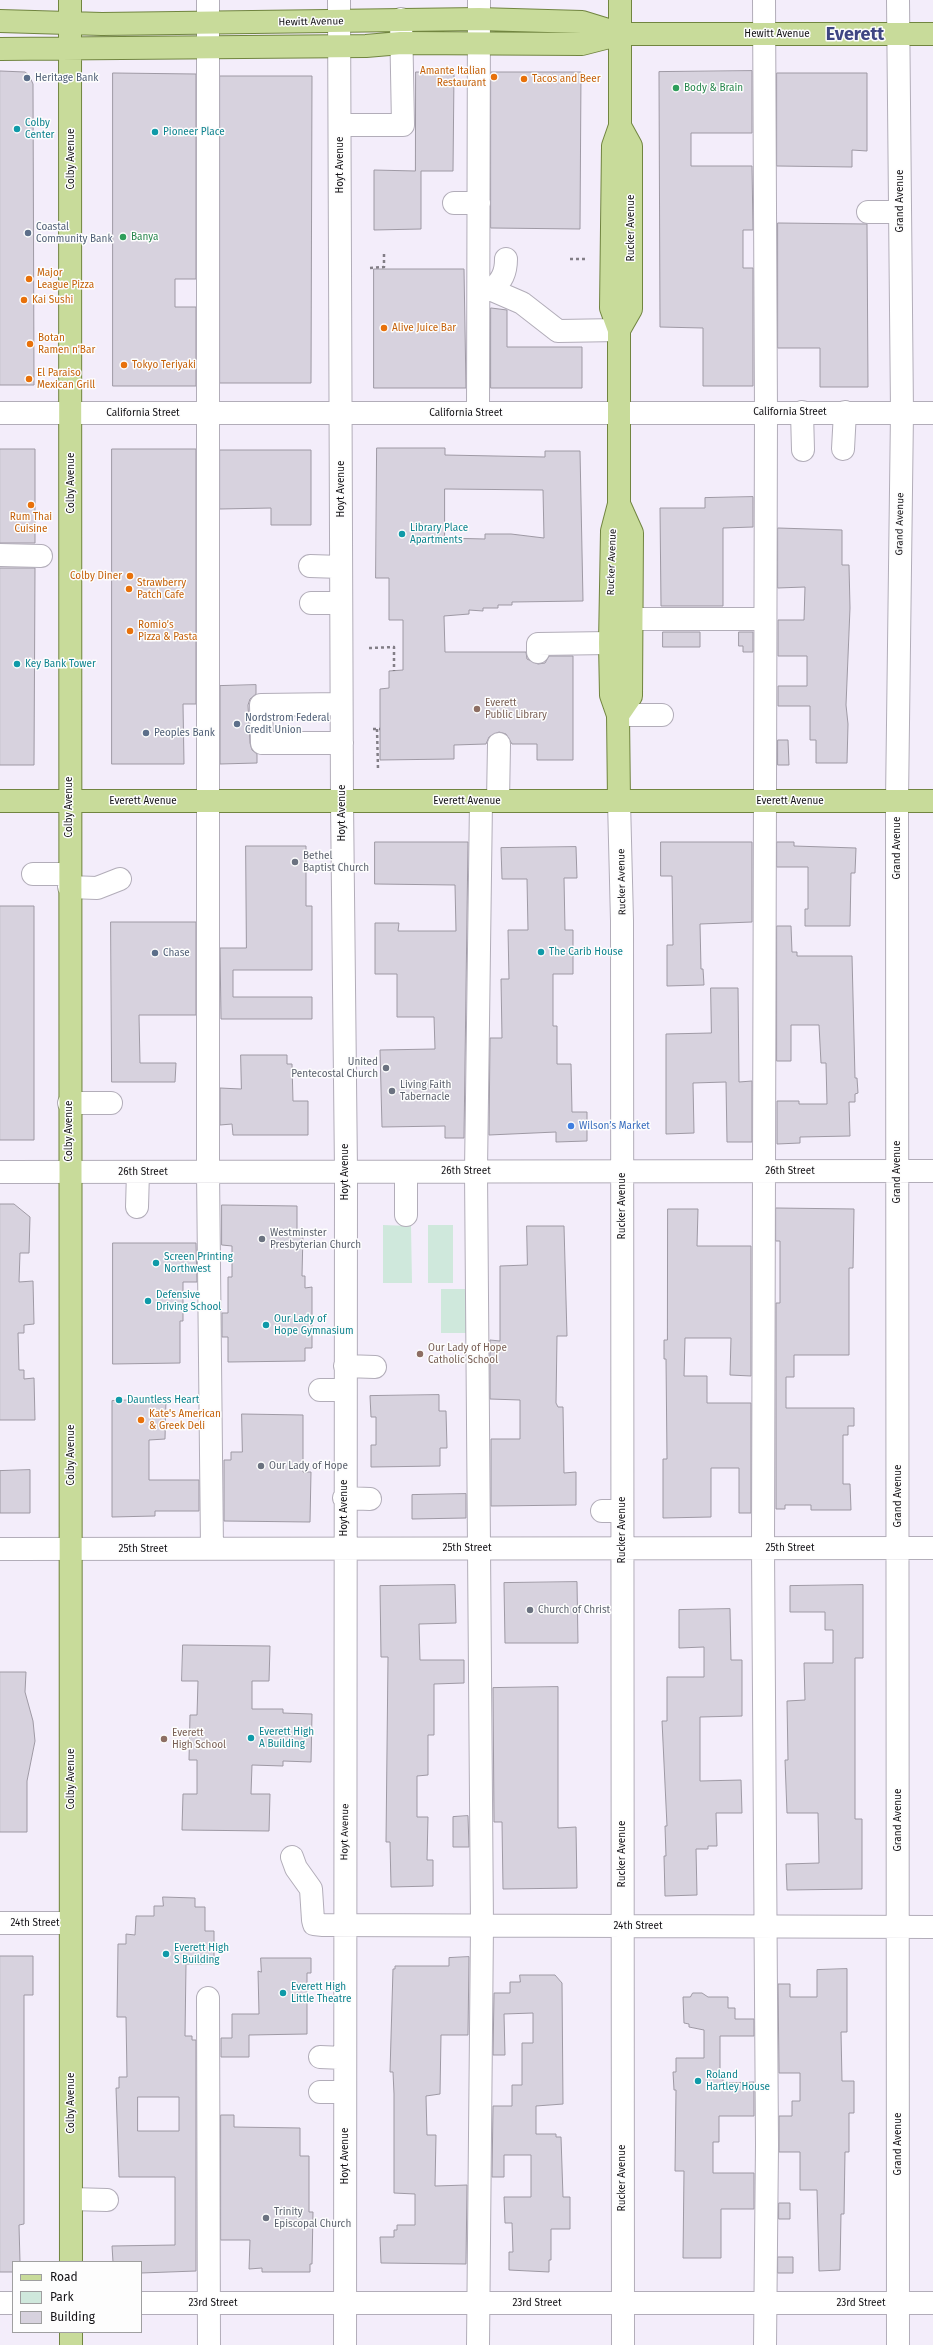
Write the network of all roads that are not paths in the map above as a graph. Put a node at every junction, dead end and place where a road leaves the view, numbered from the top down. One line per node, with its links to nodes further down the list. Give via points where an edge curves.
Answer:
1 (70, 0): 12 (main road, Colby Avenue)
2 (208, 0): 10 (street)
3 (339, 0): 11 (street, Hoyt Avenue)
4 (620, 0): 13 (main road, Rucker Avenue)
5 (764, 0): 14 (street)
6 (898, 0): 15 (street, Grand Avenue)
7 (479, 10): 8 (main road, Hewitt Avenue); 13 (main road, Hewitt Avenue, via 582,22); 18 (street)
8 (401, 19): 11 (main road, Hewitt Avenue); 17 (street)
9 (0, 21): 12 (main road, Hewitt Avenue)
10 (208, 22): 11 (main road, Hewitt Avenue); 12 (main road, Hewitt Avenue); 21 (street)
11 (340, 22): 19 (street, Hoyt Avenue)
12 (70, 23): 20 (main road, Colby Avenue)
13 (621, 34): 14 (main road, Hewitt Avenue); 18 (main road, Hewitt Avenue, via 582,44); 30 (main road, Rucker Avenue, via 620,126 631,146 631,309)
14 (765, 34): 15 (main road, Hewitt Avenue); 32 (street, via 760,147)
15 (899, 34): 16 (main road, Hewitt Avenue); 27 (street, Grand Avenue)
16 (933, 34)
17 (401, 43): 18 (main road, Hewitt Avenue); 19 (main road, Hewitt Avenue); 23 (street, via 403,124)
18 (479, 44): 25 (street)
19 (340, 45): 21 (main road, Hewitt Avenue); 23 (street, Hoyt Avenue)
20 (70, 47): 21 (main road, Hewitt Avenue); 22 (main road, Hewitt Avenue); 37 (main road, Colby Avenue)
21 (209, 47): 38 (street)
22 (0, 48)
23 (340, 125): 39 (street, Hoyt Avenue)
24 (454, 203): 25 (street)
25 (479, 203): 29 (street, via 473,251)
26 (868, 212): 27 (street)
27 (900, 212): 35 (street, Grand Avenue)
28 (506, 259): 29 (street, via 506,271 501,282)
29 (486, 290): 30 (street, via 522,303 558,331); 40 (street)
30 (619, 330): 31 (main road, Rucker Avenue)
31 (619, 412): 32 (street, California Street); 40 (street, California Street); 44 (main road, Rucker Avenue)
32 (766, 412): 33 (street, California Street); 52 (street)
33 (802, 412): 34 (street, California Street); 42 (street)
34 (845, 412): 35 (street, California Street); 43 (street)
35 (902, 412): 41 (street, California Street); 67 (street, Grand Avenue)
36 (0, 413): 37 (street, California Street)
37 (71, 413): 38 (street, California Street); 62 (main road, Colby Avenue)
38 (209, 413): 39 (street, California Street); 63 (street, via 214,655)
39 (341, 413): 40 (street, California Street); 48 (street, Hoyt Avenue)
40 (478, 413)
41 (933, 413)
42 (803, 450)
43 (844, 450)
44 (619, 504): 51 (main road, Rucker Avenue, via 632,532); 53 (main road, Rucker Avenue, via 612,531)
45 (0, 555): 46 (street)
46 (41, 556)
47 (310, 566): 48 (street)
48 (341, 567): 50 (street, Hoyt Avenue)
49 (311, 603): 50 (street)
50 (341, 603): 55 (street, Hoyt Avenue)
51 (632, 619): 52 (street); 56 (main road, Rucker Avenue, via 631,696)
52 (765, 619): 60 (street)
53 (610, 643): 54 (street, via 538,644); 56 (main road, Rucker Avenue, via 611,695)
54 (538, 652)
55 (341, 704): 58 (street, Hoyt Avenue); 58 (street, via 261,705 262,743)
56 (618, 715): 57 (street); 66 (main road, Rucker Avenue)
57 (662, 715)
58 (342, 743): 64 (street, Hoyt Avenue)
59 (499, 744): 65 (street)
60 (765, 800): 66 (main road, Everett Avenue); 67 (main road, Everett Avenue); 76 (street)
61 (0, 801): 62 (main road, Everett Avenue)
62 (69, 801): 63 (main road, Everett Avenue); 71 (main road, Colby Avenue)
63 (209, 801): 64 (main road, Everett Avenue); 82 (street, via 203,876 202,1103)
64 (342, 801): 65 (main road, Everett Avenue); 83 (street, Hoyt Avenue)
65 (489, 801): 66 (main road, Everett Avenue); 74 (street)
66 (619, 801): 75 (street, Rucker Avenue, via 622,921)
67 (897, 801): 68 (main road, Everett Avenue); 77 (street, Grand Avenue)
68 (933, 801)
69 (33, 874): 71 (street)
70 (120, 879): 71 (street, via 97,888)
71 (69, 880): 72 (main road, Colby Avenue)
72 (70, 1103): 73 (street); 80 (main road, Colby Avenue)
73 (111, 1103)
74 (476, 1171): 75 (street, 26th Street); 84 (street, 26th Street); 95 (street, via 484,1512)
75 (622, 1171): 76 (street, 26th Street); 96 (street, Rucker Avenue, via 612,1511)
76 (764, 1171): 77 (street, 26th Street); 97 (street)
77 (897, 1171): 78 (street, 26th Street); 98 (street, Grand Avenue)
78 (933, 1171)
79 (0, 1172): 80 (street, 26th Street)
80 (70, 1172): 81 (street, 26th Street); 101 (main road, Colby Avenue)
81 (138, 1172): 82 (street, 26th Street); 85 (street)
82 (208, 1172): 83 (street, 26th Street); 93 (street, via 210,1386 204,1461)
83 (346, 1172): 84 (street, 26th Street); 87 (street, Hoyt Avenue)
84 (406, 1172): 86 (street)
85 (137, 1207)
86 (406, 1215)
87 (345, 1366): 88 (street); 90 (street, Hoyt Avenue)
88 (375, 1367)
89 (320, 1390): 90 (street)
90 (344, 1390): 91 (street, Hoyt Avenue)
91 (344, 1498): 92 (street); 94 (street, Hoyt Avenue)
92 (370, 1499)
93 (212, 1548): 94 (street, 25th Street); 101 (street, 25th Street)
94 (344, 1548): 95 (street, 25th Street); 105 (street, Hoyt Avenue)
95 (480, 1548): 96 (street, 25th Street); 106 (street, via 485,1664)
96 (622, 1548): 97 (street, 25th Street); 107 (street, Rucker Avenue)
97 (763, 1548): 98 (street, 25th Street); 108 (street, via 770,1638 769,1842)
98 (898, 1548): 99 (street, 25th Street); 109 (street, Grand Avenue)
99 (933, 1548)
100 (0, 1549): 101 (street, 25th Street)
101 (72, 1549): 104 (main road, Colby Avenue)
102 (292, 1856): 105 (street, 24th Street, via 296,1868 311,1889 314,1924)
103 (0, 1923): 104 (street, 24th Street)
104 (70, 1923): 116 (main road, Colby Avenue)
105 (344, 1925): 106 (street, 24th Street); 113 (street, Hoyt Avenue)
106 (482, 1925): 107 (street, 24th Street); 125 (street)
107 (622, 1926): 108 (street, 24th Street); 126 (street, Rucker Avenue)
108 (765, 1927): 109 (street, 24th Street); 119 (street, via 758,2145)
109 (898, 1927): 110 (street, 24th Street); 127 (street, Grand Avenue)
110 (933, 1928)
111 (208, 1998): 123 (street, via 214,2092)
112 (320, 2058): 113 (street)
113 (344, 2058): 115 (street, Hoyt Avenue)
114 (320, 2092): 115 (street)
115 (345, 2092): 124 (street, Hoyt Avenue)
116 (71, 2199): 117 (street); 118 (main road, Colby Avenue)
117 (107, 2200)
118 (71, 2261)
119 (764, 2302): 126 (street, 23rd Street); 127 (street, 23rd Street); 135 (street)
120 (0, 2303): 121 (street)
121 (12, 2303)
122 (142, 2303): 123 (street, 23rd Street)
123 (208, 2303): 124 (street, 23rd Street); 131 (street)
124 (345, 2303): 125 (street, 23rd Street); 132 (street, Hoyt Avenue)
125 (477, 2303): 126 (street, 23rd Street); 133 (street)
126 (622, 2303): 134 (street, Rucker Avenue)
127 (898, 2303): 128 (street, 23rd Street); 136 (street, Grand Avenue)
128 (933, 2303)
129 (71, 2333): 130 (main road)
130 (71, 2345)
131 (208, 2345)
132 (345, 2345)
133 (478, 2345)
134 (622, 2345)
135 (765, 2345)
136 (898, 2345)

